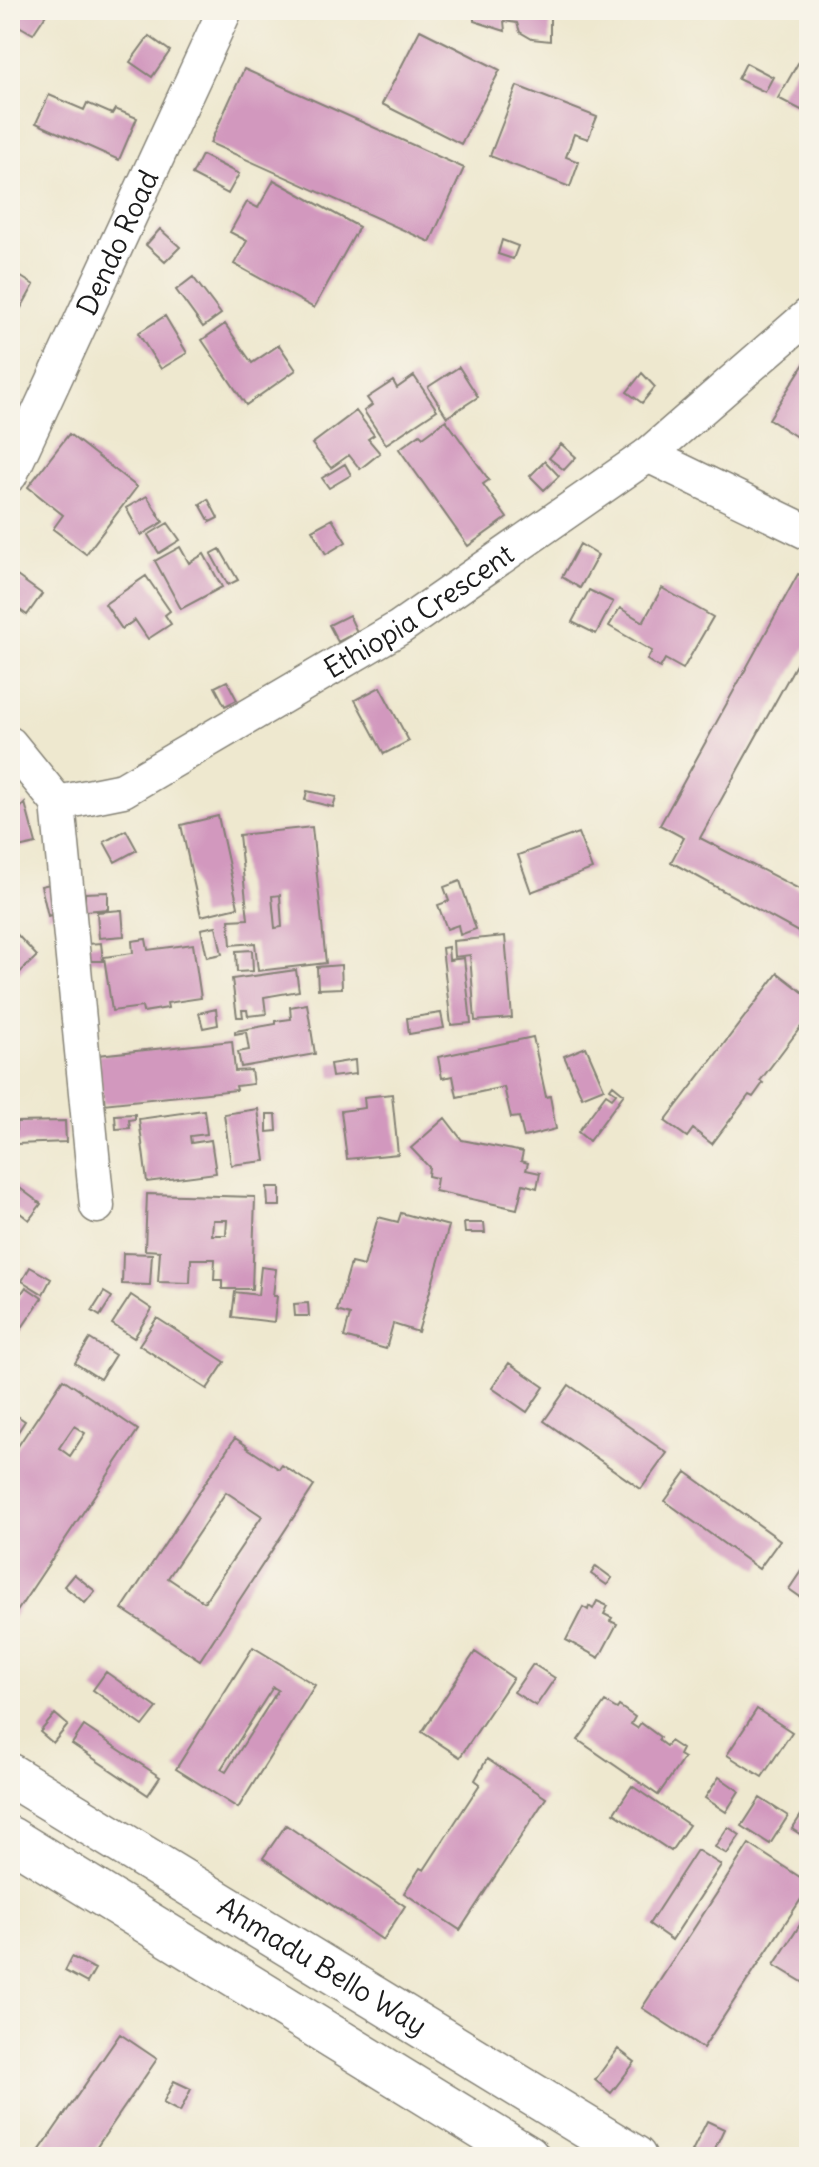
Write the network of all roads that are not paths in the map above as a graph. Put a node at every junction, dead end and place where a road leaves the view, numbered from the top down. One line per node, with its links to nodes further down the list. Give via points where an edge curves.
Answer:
1 (225, 10): 4 (street, Dendo Road)
2 (809, 315): 3 (street, Ethiopia Crescent)
3 (648, 455): 5 (street); 7 (street, Ethiopia Crescent, via 399,628 123,790)
4 (10, 475)
5 (809, 533)
6 (10, 744): 7 (street)
7 (58, 803): 8 (street)
8 (97, 1206)
9 (10, 1775): 13 (main road, Ahmadu Bello Way)
10 (10, 1838): 11 (main road, Ahmadu Bello Way)
11 (501, 2145): 12 (main road, Ahmadu Bello Way)
12 (528, 2157)
13 (635, 2157)

